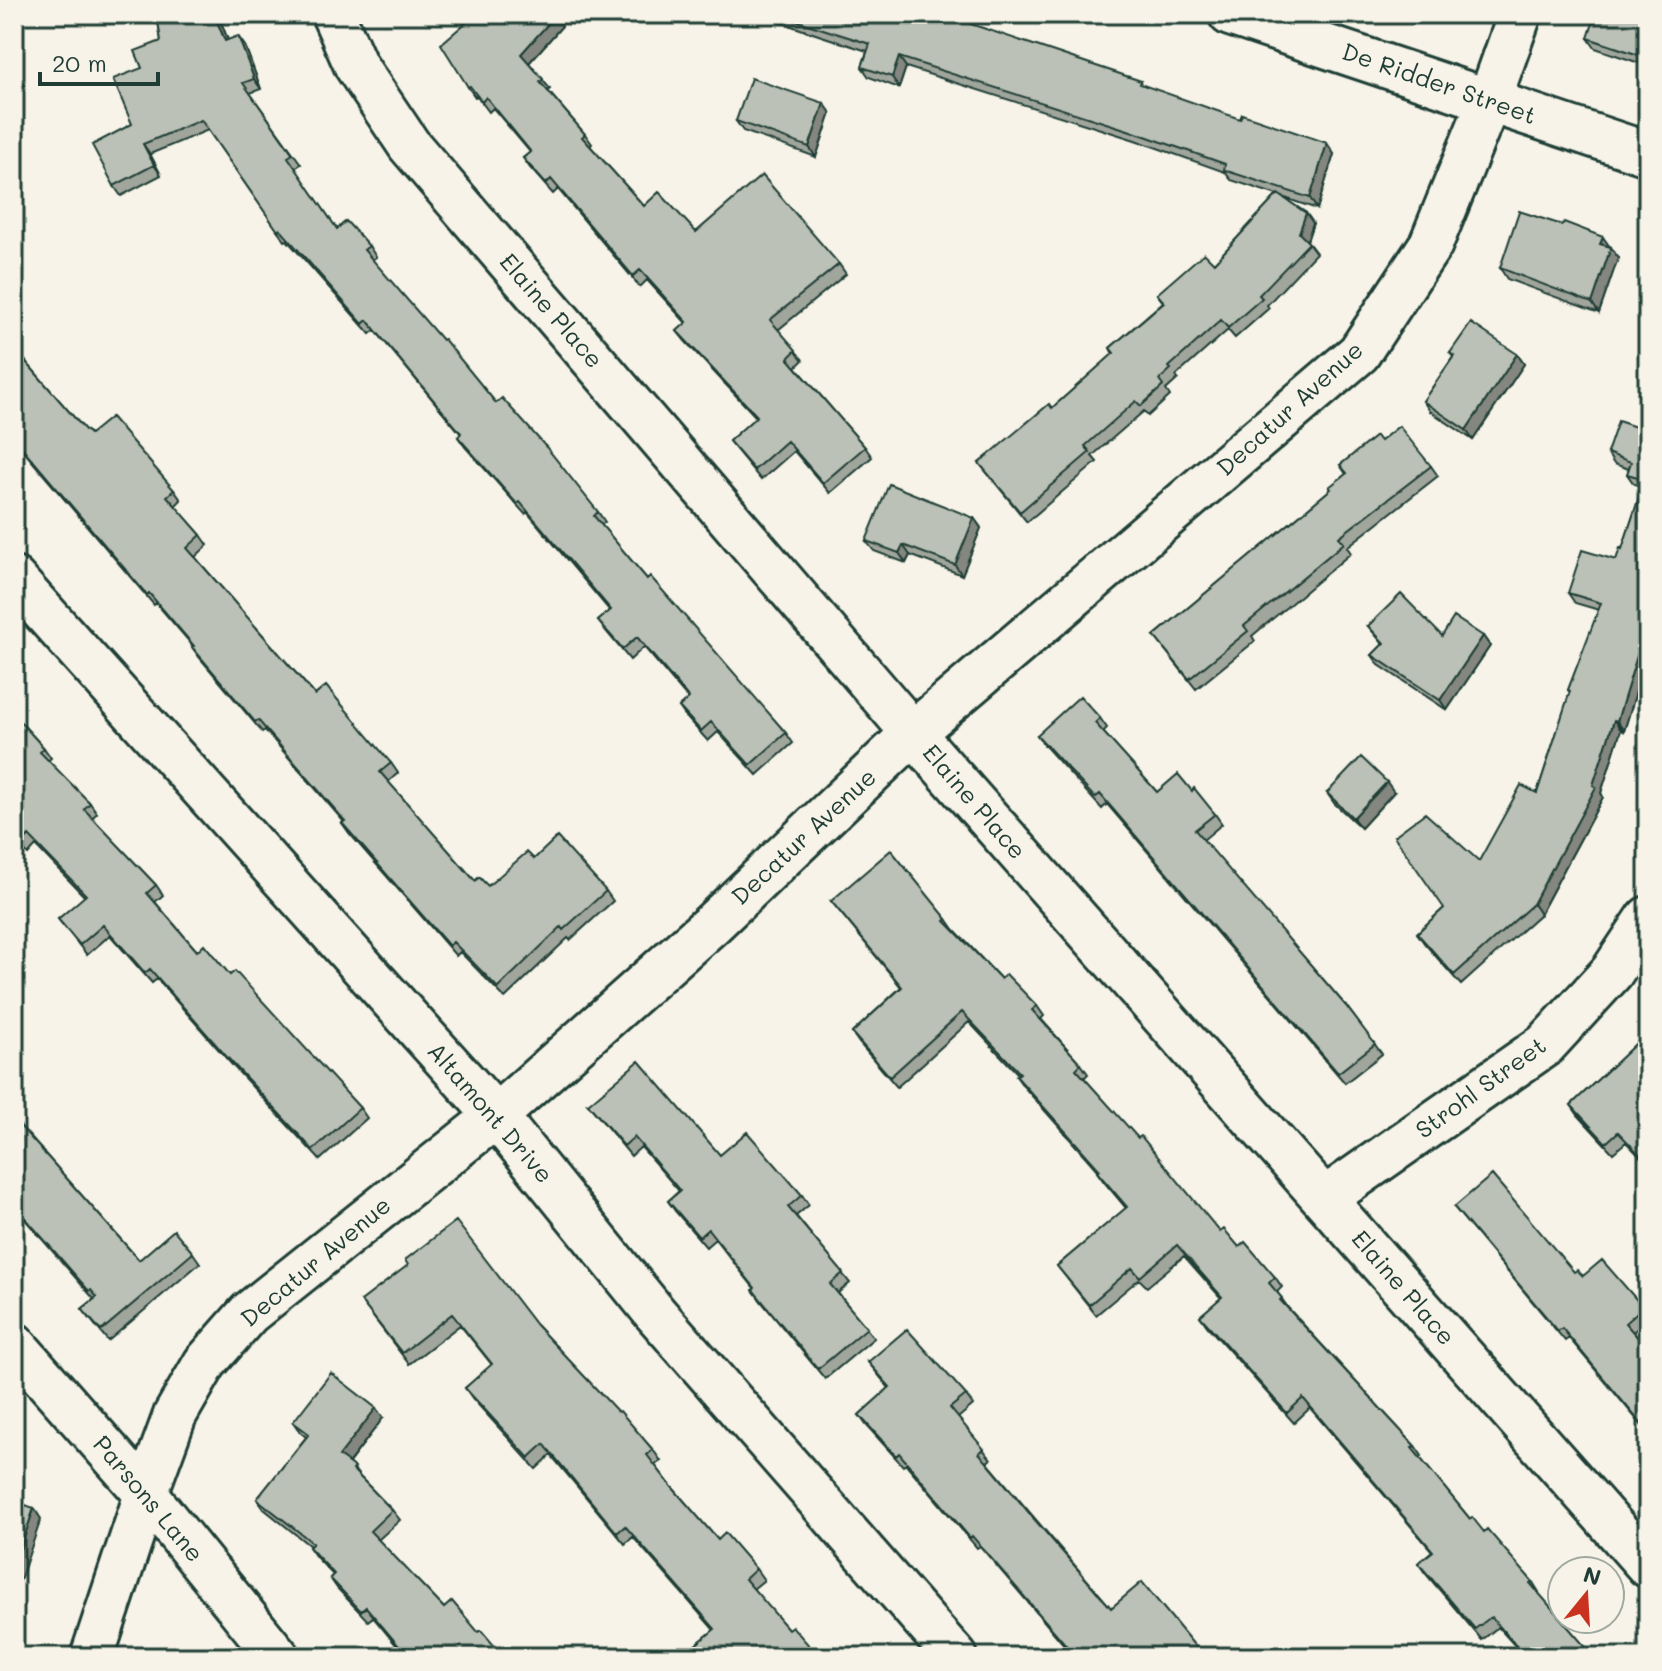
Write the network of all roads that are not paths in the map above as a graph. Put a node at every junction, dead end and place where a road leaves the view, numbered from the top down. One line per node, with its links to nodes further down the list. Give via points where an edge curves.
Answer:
1 (333, 14): 7 (street, Elaine Place, via 356,66 409,145)
2 (1230, 14): 4 (street, De Ridder Street)
3 (1520, 14): 4 (street, Decatur Avenue)
4 (1489, 101): 5 (street, De Ridder Street); 7 (street, Decatur Avenue, via 1431,244 1359,353)
5 (1648, 154)
6 (14, 579): 9 (street, Altamont Drive)
7 (913, 733): 9 (street, Decatur Avenue, via 712,924); 10 (street, Elaine Place)
8 (1648, 918): 10 (street, Strohl Street, via 1612,972 1545,1045)
9 (496, 1116): 12 (street, Decatur Avenue, via 249,1313 205,1363 175,1415); 16 (street, Altamont Drive, via 655,1313)
10 (1324, 1199): 13 (street, Elaine Place)
11 (14, 1344): 12 (street, Parsons Lane)
12 (146, 1494): 14 (street, Decatur Avenue); 15 (street, Parsons Lane)
13 (1648, 1566)
14 (92, 1657)
15 (278, 1657)
16 (956, 1657)

